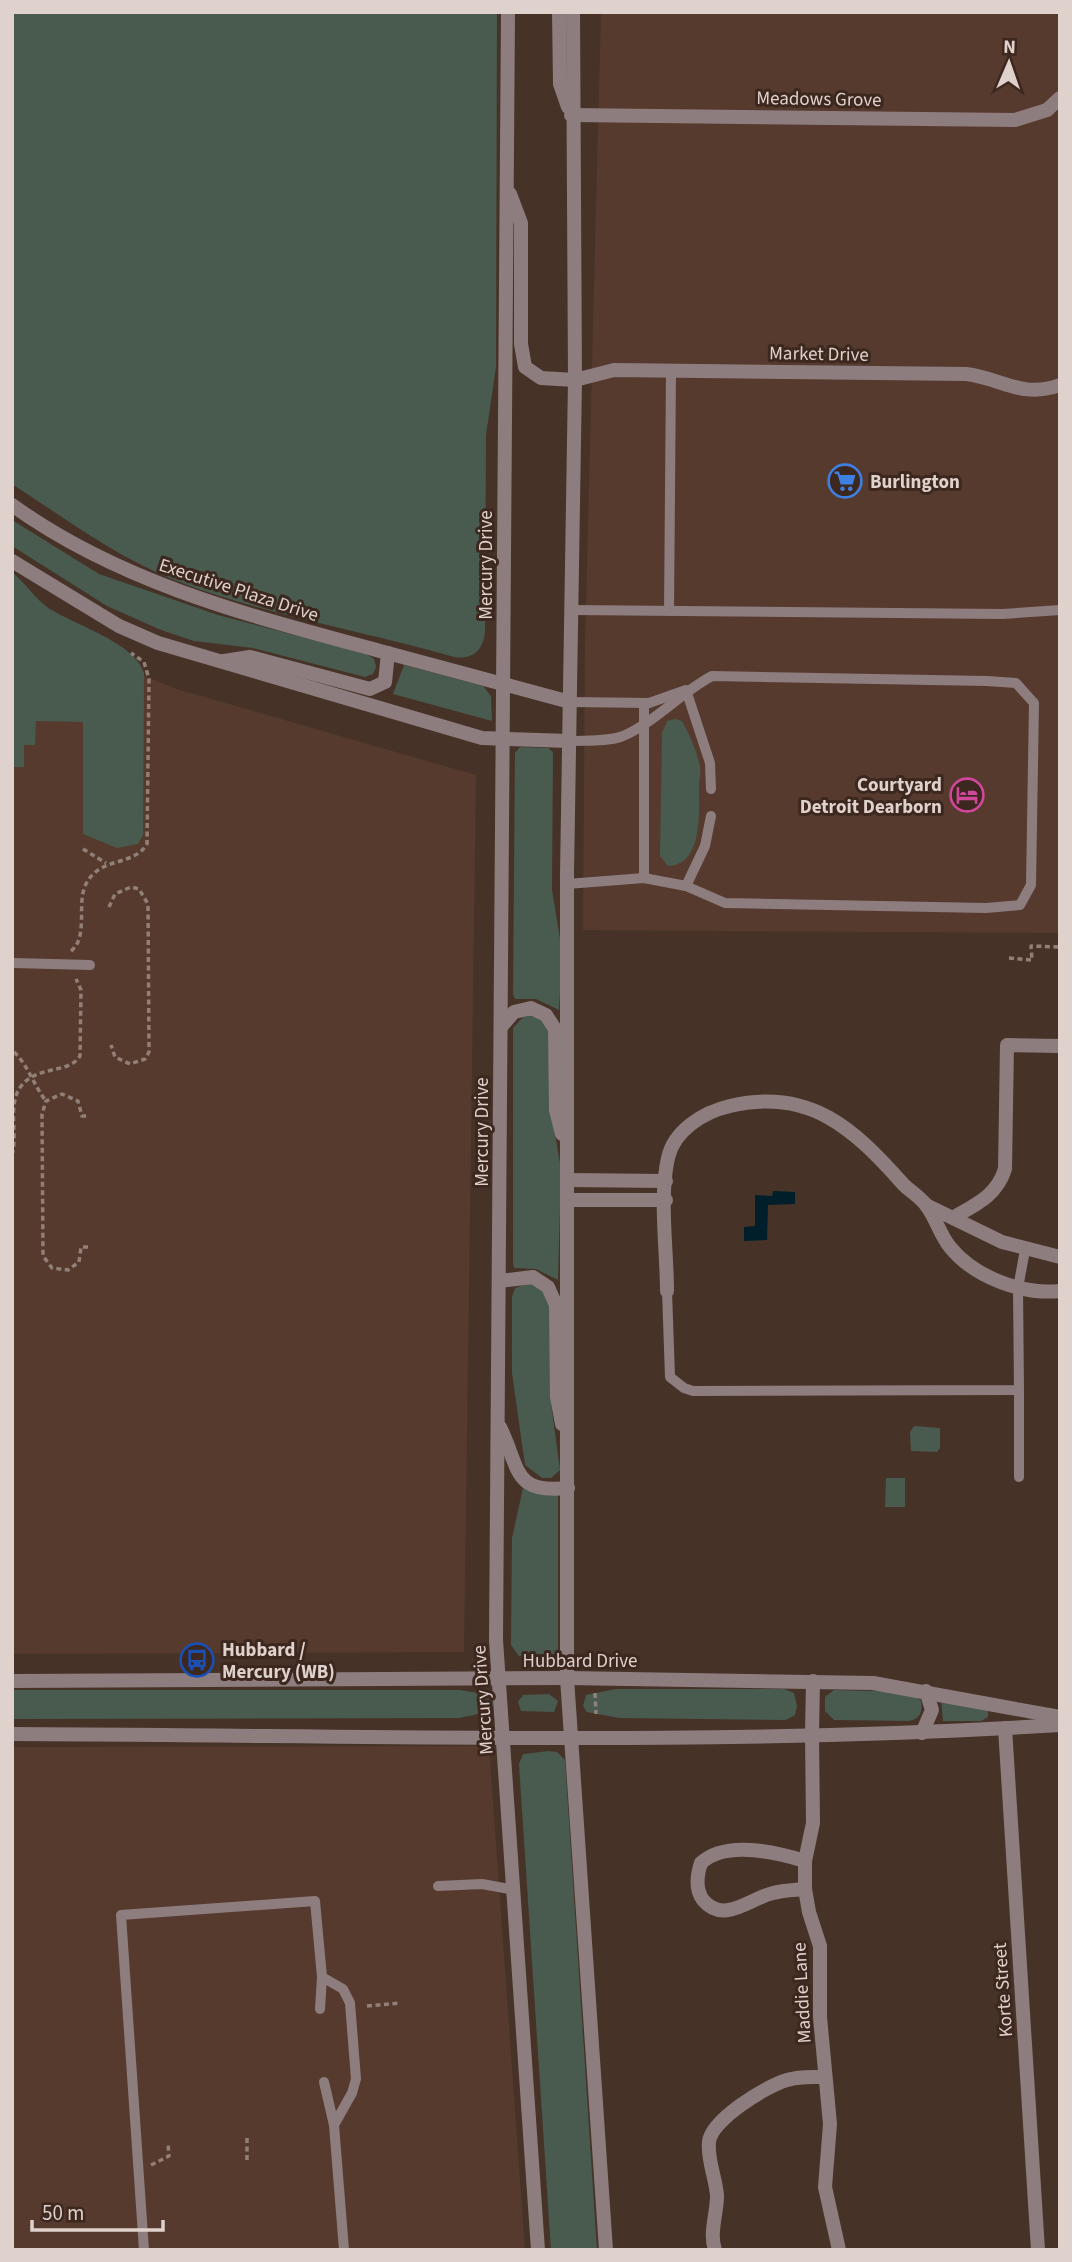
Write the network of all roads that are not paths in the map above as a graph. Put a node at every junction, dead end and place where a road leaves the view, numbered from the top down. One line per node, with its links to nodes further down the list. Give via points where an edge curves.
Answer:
1 (508, 12): 6 (street, Mercury Drive)
2 (559, 12): 5 (street, via 560,84)
3 (573, 12): 5 (street)
4 (1060, 98): 5 (street, Meadows Grove, via 1038,114 1015,120)
5 (571, 115): 8 (street)
6 (507, 187): 8 (street, Market Drive, via 521,223 525,367 541,378); 17 (street, Mercury Drive)
7 (671, 371): 8 (street, Market Drive, via 614,370); 9 (street, Market Drive, via 965,374 1017,390); 14 (lane)
8 (575, 380): 12 (street)
9 (1060, 385)
10 (12, 505): 15 (street, Executive Plaza Drive, via 79,546 183,595)
11 (12, 561): 16 (street, via 119,626)
12 (571, 610): 14 (lane); 19 (street)
13 (1060, 610): 14 (lane, via 1003,614)
14 (669, 611)
15 (388, 653): 16 (street, via 385,682 370,689 250,657); 17 (street, Executive Plaza Drive)
16 (219, 662): 22 (street, via 482,738)
17 (503, 684): 19 (street, Executive Plaza Drive); 22 (street, Mercury Drive)
18 (686, 690): 20 (lane); 21 (lane); 24 (lane, via 710,763); 28 (lane, via 712,676 964,680 1016,683 1034,703 1031,885 1020,905 726,903)
19 (570, 702): 20 (lane); 23 (street)
20 (644, 703): 21 (lane)
21 (645, 723): 23 (lane, via 621,737); 26 (lane)
22 (503, 740): 23 (street); 31 (street, Mercury Drive)
23 (569, 741): 27 (street)
24 (710, 789)
25 (711, 816): 28 (lane, via 705,846)
26 (645, 878): 27 (lane); 28 (lane)
27 (567, 884): 33 (street)
28 (686, 886)
29 (15, 963): 30 (lane)
30 (90, 965)
31 (501, 1027): 33 (street, via 514,1012 531,1008 546,1015 555,1029 556,1110); 42 (street, Mercury Drive)
32 (1060, 1046): 39 (street, via 1007,1045 1005,1169 1000,1185 988,1197)
33 (568, 1160): 34 (street)
34 (569, 1180): 35 (street); 36 (street)
35 (666, 1181): 37 (street); 38 (street, via 668,1157 681,1134 696,1120 737,1104 795,1105 848,1127)
36 (569, 1200): 37 (street); 48 (street)
37 (666, 1200): 44 (street)
38 (926, 1205): 39 (street); 43 (street, via 950,1247 974,1268)
39 (954, 1217): 40 (street)
40 (1025, 1250): 41 (street); 43 (lane)
41 (1060, 1257)
42 (499, 1281): 47 (street, Mercury Drive); 48 (street, via 533,1277 548,1287 556,1305 557,1397)
43 (1018, 1288): 45 (street); 46 (lane)
44 (667, 1291): 46 (lane, via 670,1377 693,1391)
45 (1060, 1291)
46 (1019, 1390): 49 (lane)
47 (498, 1422): 50 (street, via 517,1471 528,1485 542,1491); 52 (street, Mercury Drive)
48 (568, 1460): 50 (street)
49 (1019, 1477)
50 (568, 1488): 51 (street)
51 (567, 1678): 52 (street, Hubbard Drive); 54 (street, Hubbard Drive); 63 (street)
52 (498, 1679): 53 (street, Hubbard Drive); 62 (street, Mercury Drive)
53 (12, 1681)
54 (813, 1681): 55 (street, Hubbard Drive); 61 (street, Maddie Lane)
55 (926, 1691): 56 (street, Hubbard Drive); 59 (street, via 932,1710)
56 (1060, 1717)
57 (1060, 1725): 58 (street)
58 (1005, 1728): 59 (street); 79 (street, Korte Street)
59 (922, 1732): 61 (street)
60 (12, 1734): 62 (street)
61 (812, 1734): 63 (street); 64 (street, Maddie Lane, via 813,1823)
62 (505, 1737): 63 (street); 67 (street, Mercury Drive)
63 (573, 1737): 76 (street)
64 (805, 1861): 66 (street, Maddie Lane); 66 (street, via 770,1852 719,1852 701,1863 698,1885 708,1905 728,1910 772,1893)
65 (439, 1886): 67 (lane, via 482,1884)
66 (805, 1889): 70 (street, Maddie Lane, via 820,1946)
67 (514, 1890): 75 (street, Mercury Drive)
68 (322, 1978): 69 (lane); 72 (lane, via 343,1989 350,2003 356,2079); 73 (lane, via 315,1902 121,1915)
69 (320, 2009)
70 (825, 2077): 77 (street, via 777,2084 713,2129 709,2141 716,2186); 78 (street, Maddie Lane, via 830,2124 825,2187)
71 (324, 2082): 72 (lane)
72 (334, 2125): 74 (lane)
73 (144, 2250)
74 (344, 2250)
75 (538, 2250)
76 (606, 2250)
77 (715, 2250)
78 (839, 2250)
79 (1038, 2250)

